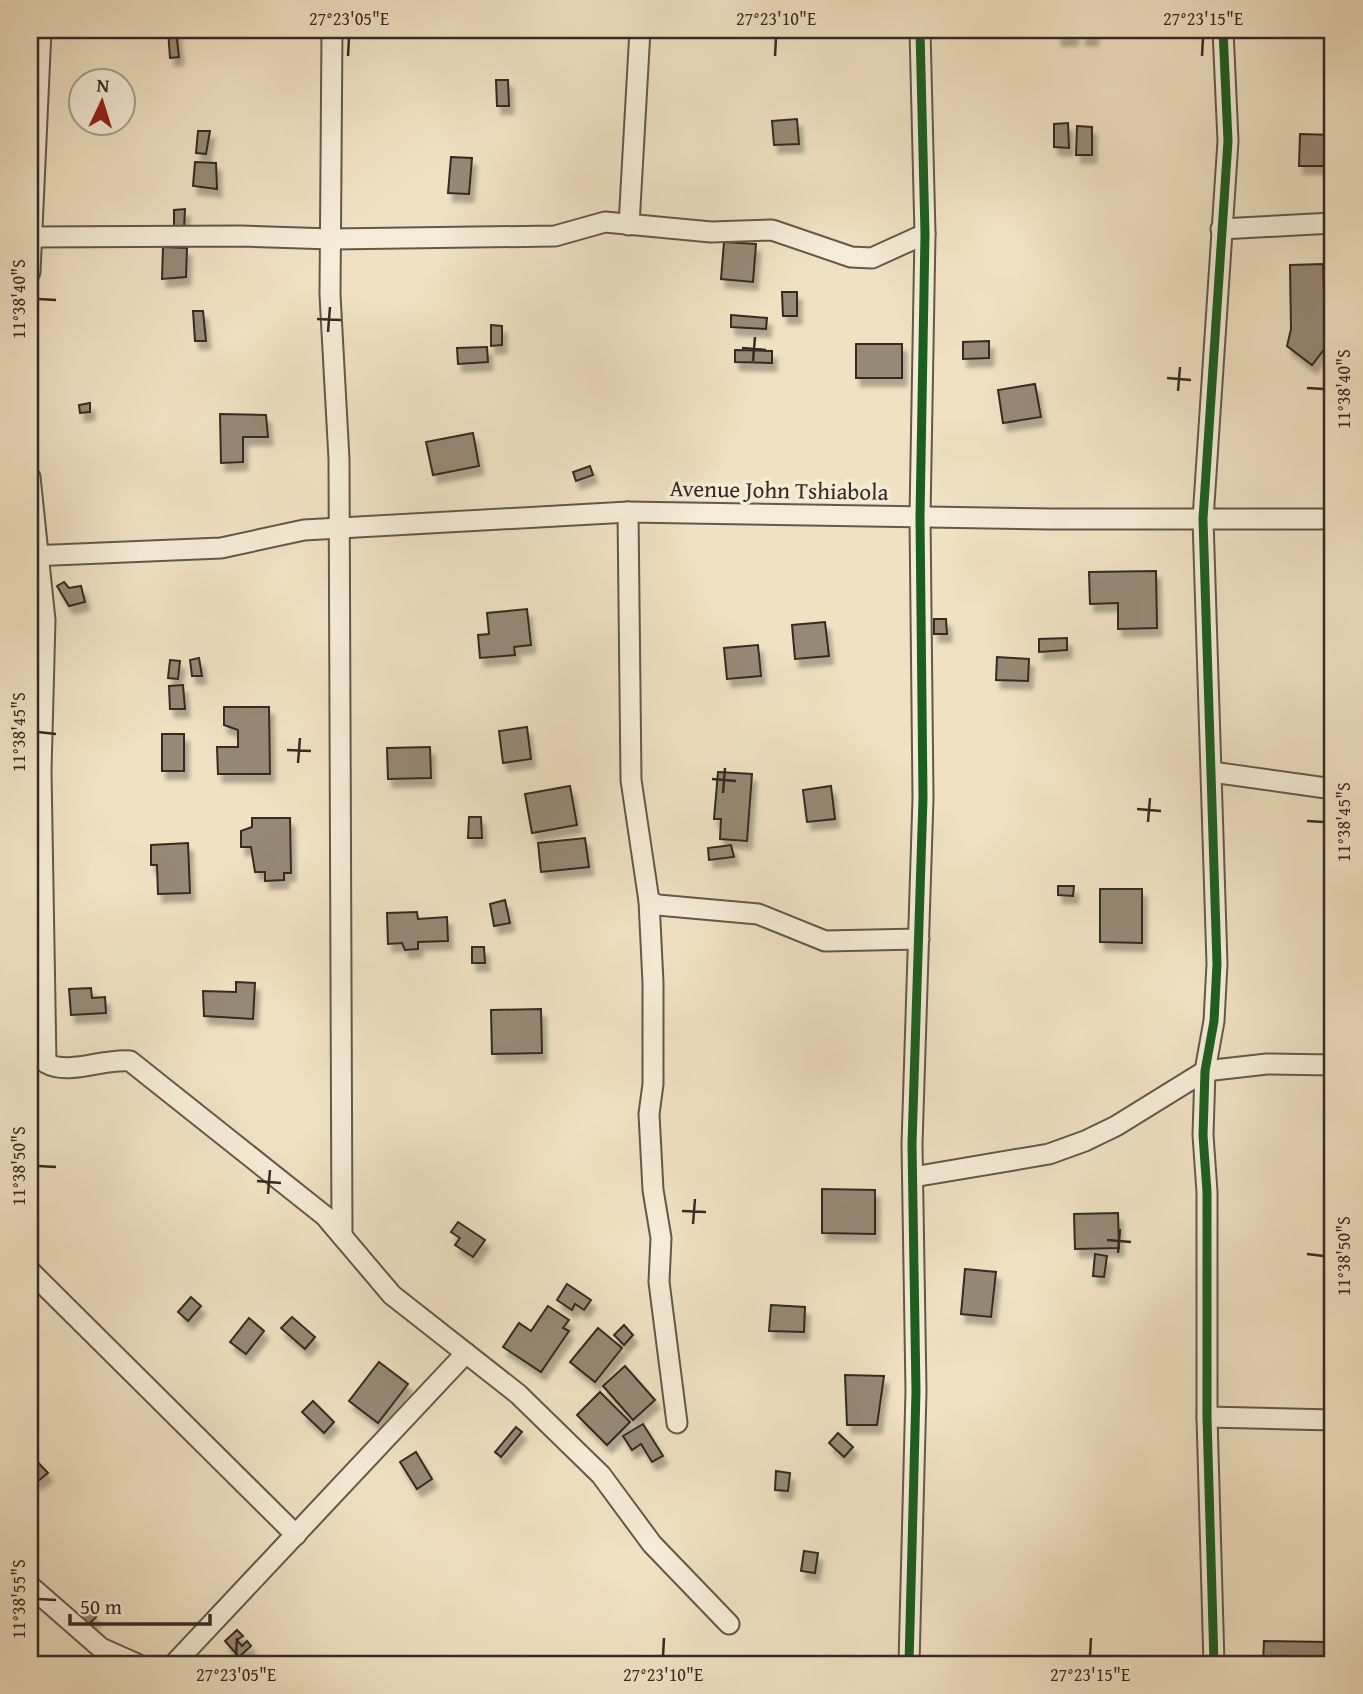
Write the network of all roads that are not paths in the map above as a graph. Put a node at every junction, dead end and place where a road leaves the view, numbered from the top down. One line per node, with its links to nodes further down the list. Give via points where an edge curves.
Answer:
1 (41, 30): 10 (street)
2 (332, 30): 11 (street)
3 (640, 30): 7 (street)
4 (920, 30): 9 (street)
5 (1223, 30): 8 (street, via 1228,141)
6 (1333, 223): 8 (street)
7 (629, 225): 9 (street, via 711,232 772,230 851,257 872,258); 11 (street, via 606,222 555,236)
8 (1221, 229): 16 (street)
9 (925, 234): 15 (street)
10 (32, 237): 11 (street); 12 (street)
11 (332, 239): 18 (street)
12 (30, 272)
13 (30, 477): 19 (street)
14 (628, 512): 15 (street, Avenue John Tshiabola); 18 (street, Avenue John Tshiabola); 22 (street, via 631,780)
15 (920, 517): 16 (street, Avenue John Tshiabola); 23 (street, via 923,798)
16 (1203, 519): 17 (street, Avenue John Tshiabola); 20 (street)
17 (1333, 519)
18 (337, 527): 19 (street, Avenue John Tshiabola, via 221,548); 27 (street)
19 (35, 555): 27 (street, via 45,620 41,771 46,1063 56,1069 114,1059 131,1061 325,1216)
20 (1212, 772): 21 (street); 25 (street, via 1217,964)
21 (1333, 789)
22 (649, 901): 23 (street, via 758,914 825,941); 32 (street, via 653,1189 661,1238 659,1282)
23 (919, 939): 26 (street)
24 (1333, 1065): 25 (street, via 1267,1064)
25 (1205, 1071): 26 (street, via 1085,1141 1049,1154); 30 (street)
26 (913, 1177): 38 (street, via 916,1391)
27 (342, 1236): 29 (street, via 391,1295)
28 (30, 1271): 33 (street)
29 (466, 1353): 33 (street); 35 (street, via 518,1394 601,1475 652,1544)
30 (1207, 1417): 31 (street); 39 (street)
31 (1333, 1420)
32 (677, 1423)
33 (296, 1535): 37 (street)
34 (30, 1586): 36 (street, via 101,1648)
35 (729, 1624)
36 (137, 1664)
37 (174, 1664)
38 (909, 1664)
39 (1214, 1664)

